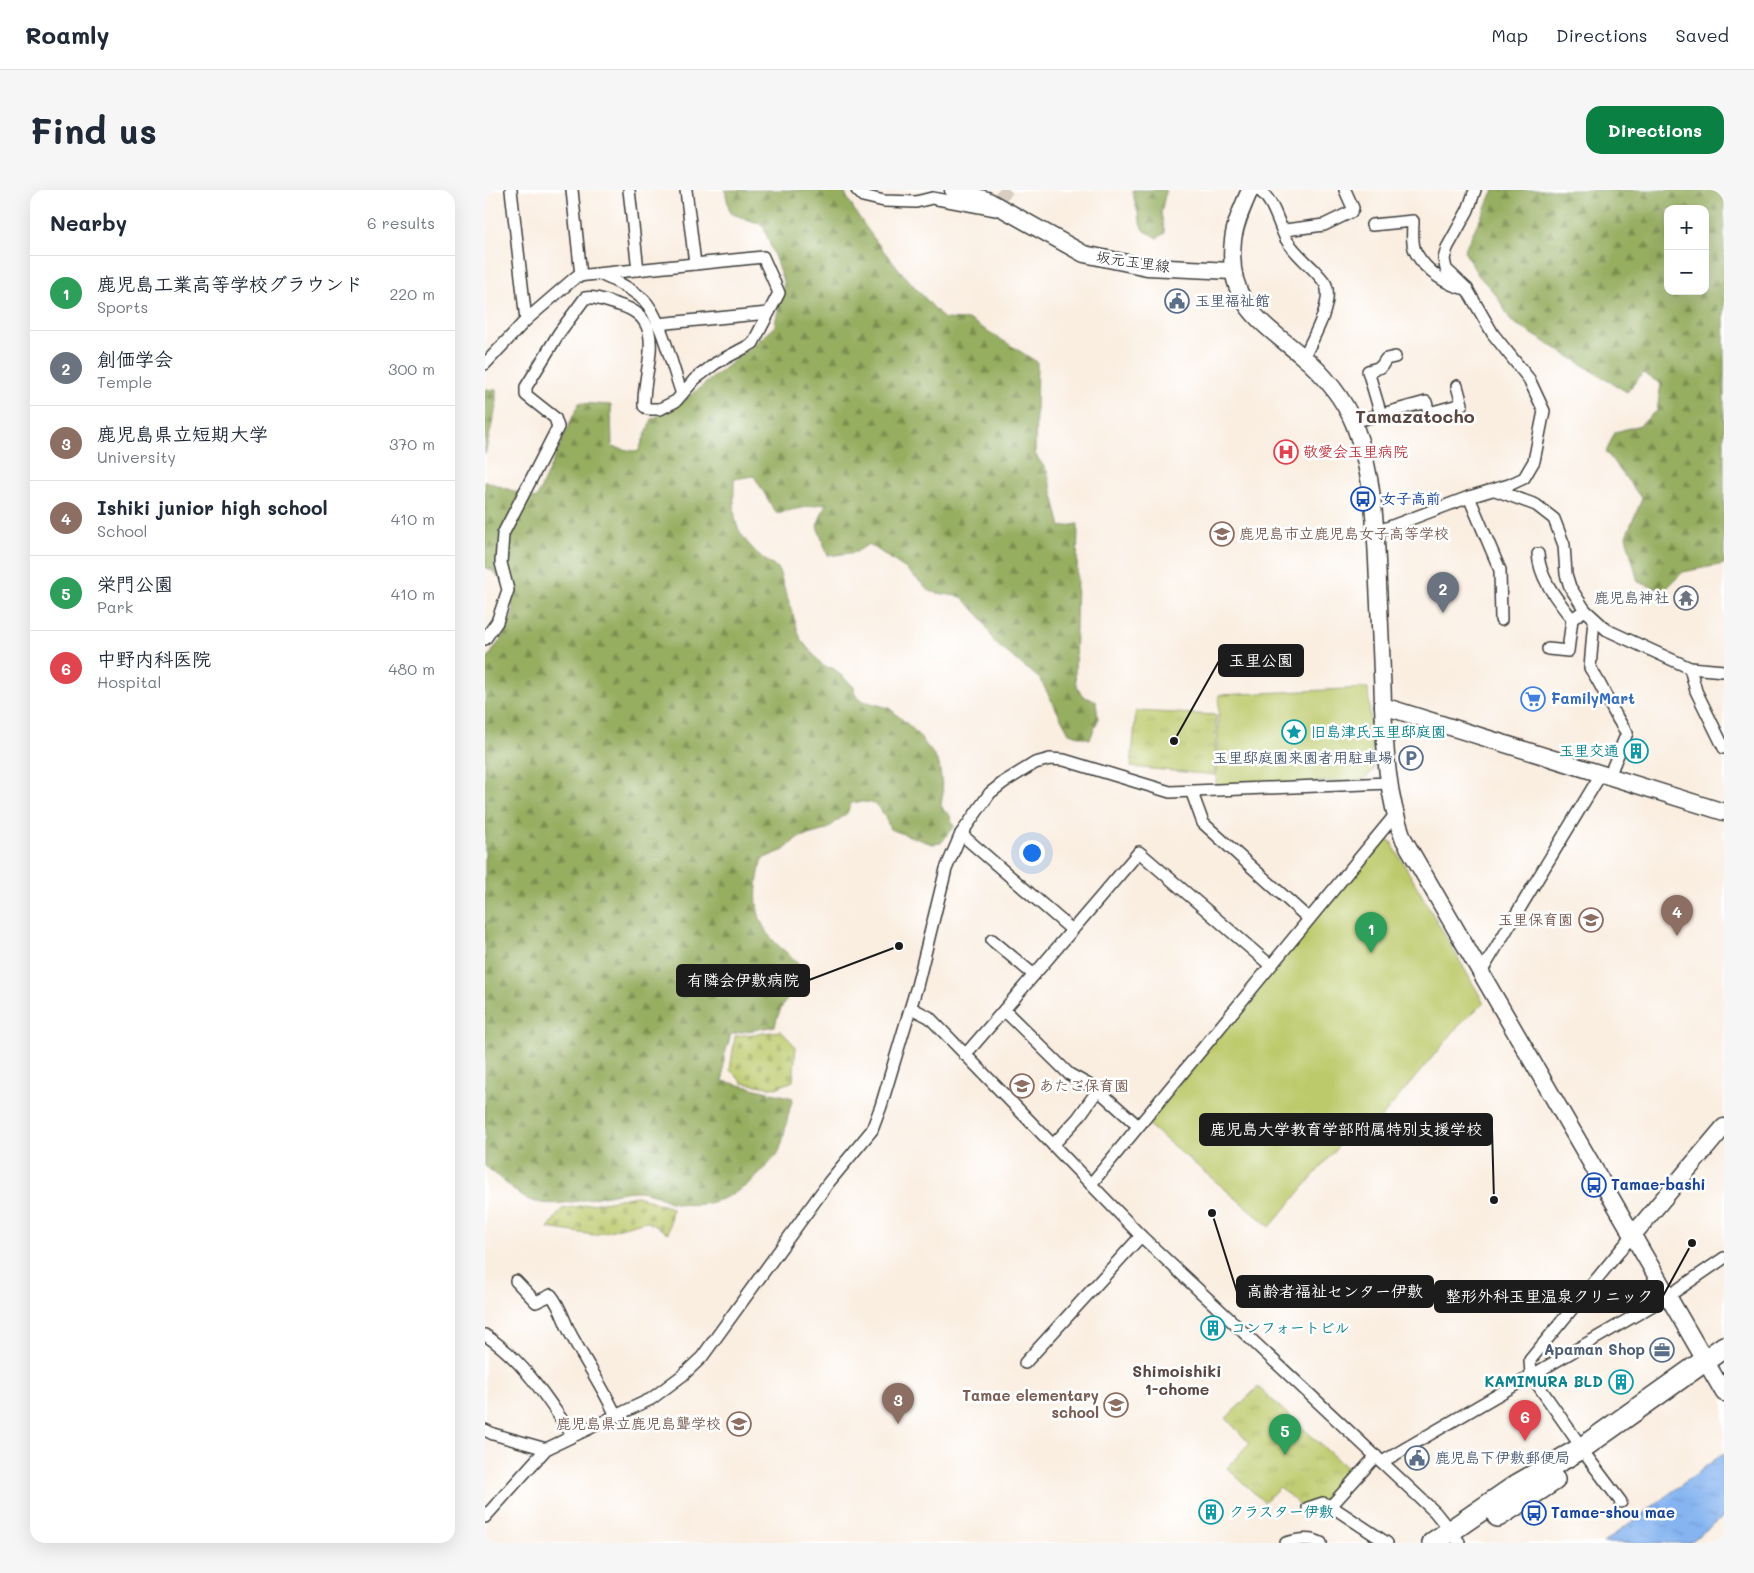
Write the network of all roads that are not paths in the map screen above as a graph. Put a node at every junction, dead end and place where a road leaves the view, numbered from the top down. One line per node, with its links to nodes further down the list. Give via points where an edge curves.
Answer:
1 (511, 190): 21 (street)
2 (572, 190): 18 (street)
3 (629, 190): 15 (street)
4 (686, 190): 14 (street)
5 (857, 190): 11 (street, via 863,196 885,201 917,202 931,198)
6 (953, 190): 11 (street, 坂元玉里線)
7 (1249, 190): 16 (street, via 1233,238)
8 (1259, 190): 13 (street, via 1265,194)
9 (1345, 190): 13 (street, via 1353,208 1351,212 1324,225)
10 (1475, 190): 19 (street, via 1443,260 1446,269)
11 (1007, 205): 16 (street, 坂元玉里線, via 1079,253 1147,267)
12 (1372, 225): 19 (street, via 1413,221 1415,252 1426,266 1456,288)
13 (1285, 230): 23 (street, via 1285,237 1295,252 1326,286 1321,322)
14 (695, 264): 15 (street); 20 (street, via 763,256 779,293)
15 (638, 270): 17 (street)
16 (1233, 271): 23 (street, via 1243,298 1258,321)
17 (600, 274): 18 (street); 22 (street, via 639,296 651,309)
18 (581, 276): 21 (street)
19 (1467, 289): 30 (street, via 1493,334 1529,379 1544,411 1534,460 1524,478)
20 (768, 313): 22 (street); 27 (street, via 753,342 716,362)
21 (526, 320): 25 (street)
22 (657, 324): 27 (street)
23 (1304, 357): 29 (street, via 1329,384)
24 (1395, 357): 28 (street, via 1386,359 1381,368 1368,371)
25 (485, 364)
26 (1457, 386): 28 (street, via 1462,404 1429,412 1426,402)
27 (682, 394): 38 (street, via 677,401 660,409 644,406 645,376 652,346 645,322 630,308 585,298 526,387 526,395 555,418 558,427 503,534 501,563 508,590 497,622)
28 (1381, 415): 29 (street)
29 (1353, 422): 32 (street, via 1366,458)
30 (1495, 490): 31 (street); 34 (street, via 1536,505 1554,519 1564,544 1566,574)
31 (1469, 497): 32 (street); 36 (street, via 1501,570)
32 (1376, 532): 42 (street)
33 (1538, 554): 35 (street, via 1538,564 1548,586)
34 (1585, 610): 35 (street); 37 (street)
35 (1572, 619): 39 (street, via 1568,651)
36 (1501, 620)
37 (1594, 620): 40 (street, via 1607,630); 44 (street, via 1590,668 1603,685 1610,708 1627,733)
38 (485, 639)
39 (1548, 649)
40 (1690, 668): 41 (street); 43 (street, via 1696,691)
41 (1724, 671)
42 (1383, 706): 44 (street); 45 (street)
43 (1724, 748)
44 (1605, 775): 47 (street); 55 (street)
45 (1389, 783): 46 (street); 48 (street)
46 (1192, 793): 49 (street, via 1170,792 1050,759 1021,769 990,793); 50 (street, via 1203,822)
47 (1724, 812)
48 (1395, 815): 50 (street); 55 (street, via 1403,838)
49 (961, 834): 51 (street); 56 (street, via 946,869)
50 (1309, 919): 53 (street)
51 (1072, 930): 53 (street, via 1139,852); 54 (street)
52 (992, 940): 54 (street)
53 (1270, 965): 60 (street)
54 (1034, 974): 57 (street)
55 (1481, 974): 65 (street)
56 (911, 1008): 58 (street, via 929,1016); 75 (street, via 872,1130 829,1182 702,1357 665,1389)
57 (1004, 1010): 58 (street); 59 (street, via 1069,1074)
58 (965, 1055): 62 (street)
59 (1098, 1090): 60 (street); 62 (street)
60 (1137, 1125): 63 (street)
61 (1724, 1128): 65 (street)
62 (1053, 1145): 63 (street)
63 (1091, 1184): 64 (street)
64 (1141, 1236): 71 (street); 80 (street)
65 (1632, 1236): 68 (street); 73 (street, via 1530,1360)
66 (1724, 1258): 68 (street)
67 (516, 1281): 75 (street, via 536,1302 551,1295 557,1301 573,1339)
68 (1667, 1297): 72 (street); 73 (street)
69 (485, 1335): 77 (street, via 498,1343 543,1391)
70 (1724, 1347): 72 (highway)
71 (1025, 1363)
72 (1714, 1366): 74 (street); 79 (highway)
73 (1531, 1375): 79 (street); 80 (street)
74 (1724, 1393)
75 (617, 1416): 77 (street)
76 (485, 1430): 78 (street)
77 (572, 1435): 78 (street)
78 (546, 1449): 84 (street)
79 (1585, 1453): 81 (street); 85 (highway)
80 (1379, 1459): 82 (street); 85 (street, via 1441,1518)
81 (1621, 1502)
82 (1331, 1506): 83 (street, via 1323,1503); 88 (street)
83 (1308, 1508)
84 (485, 1517)
85 (1456, 1538): 89 (highway)
86 (1286, 1543): 87 (street, via 1296,1539)
87 (1321, 1543)
88 (1387, 1543)
89 (1433, 1543)

